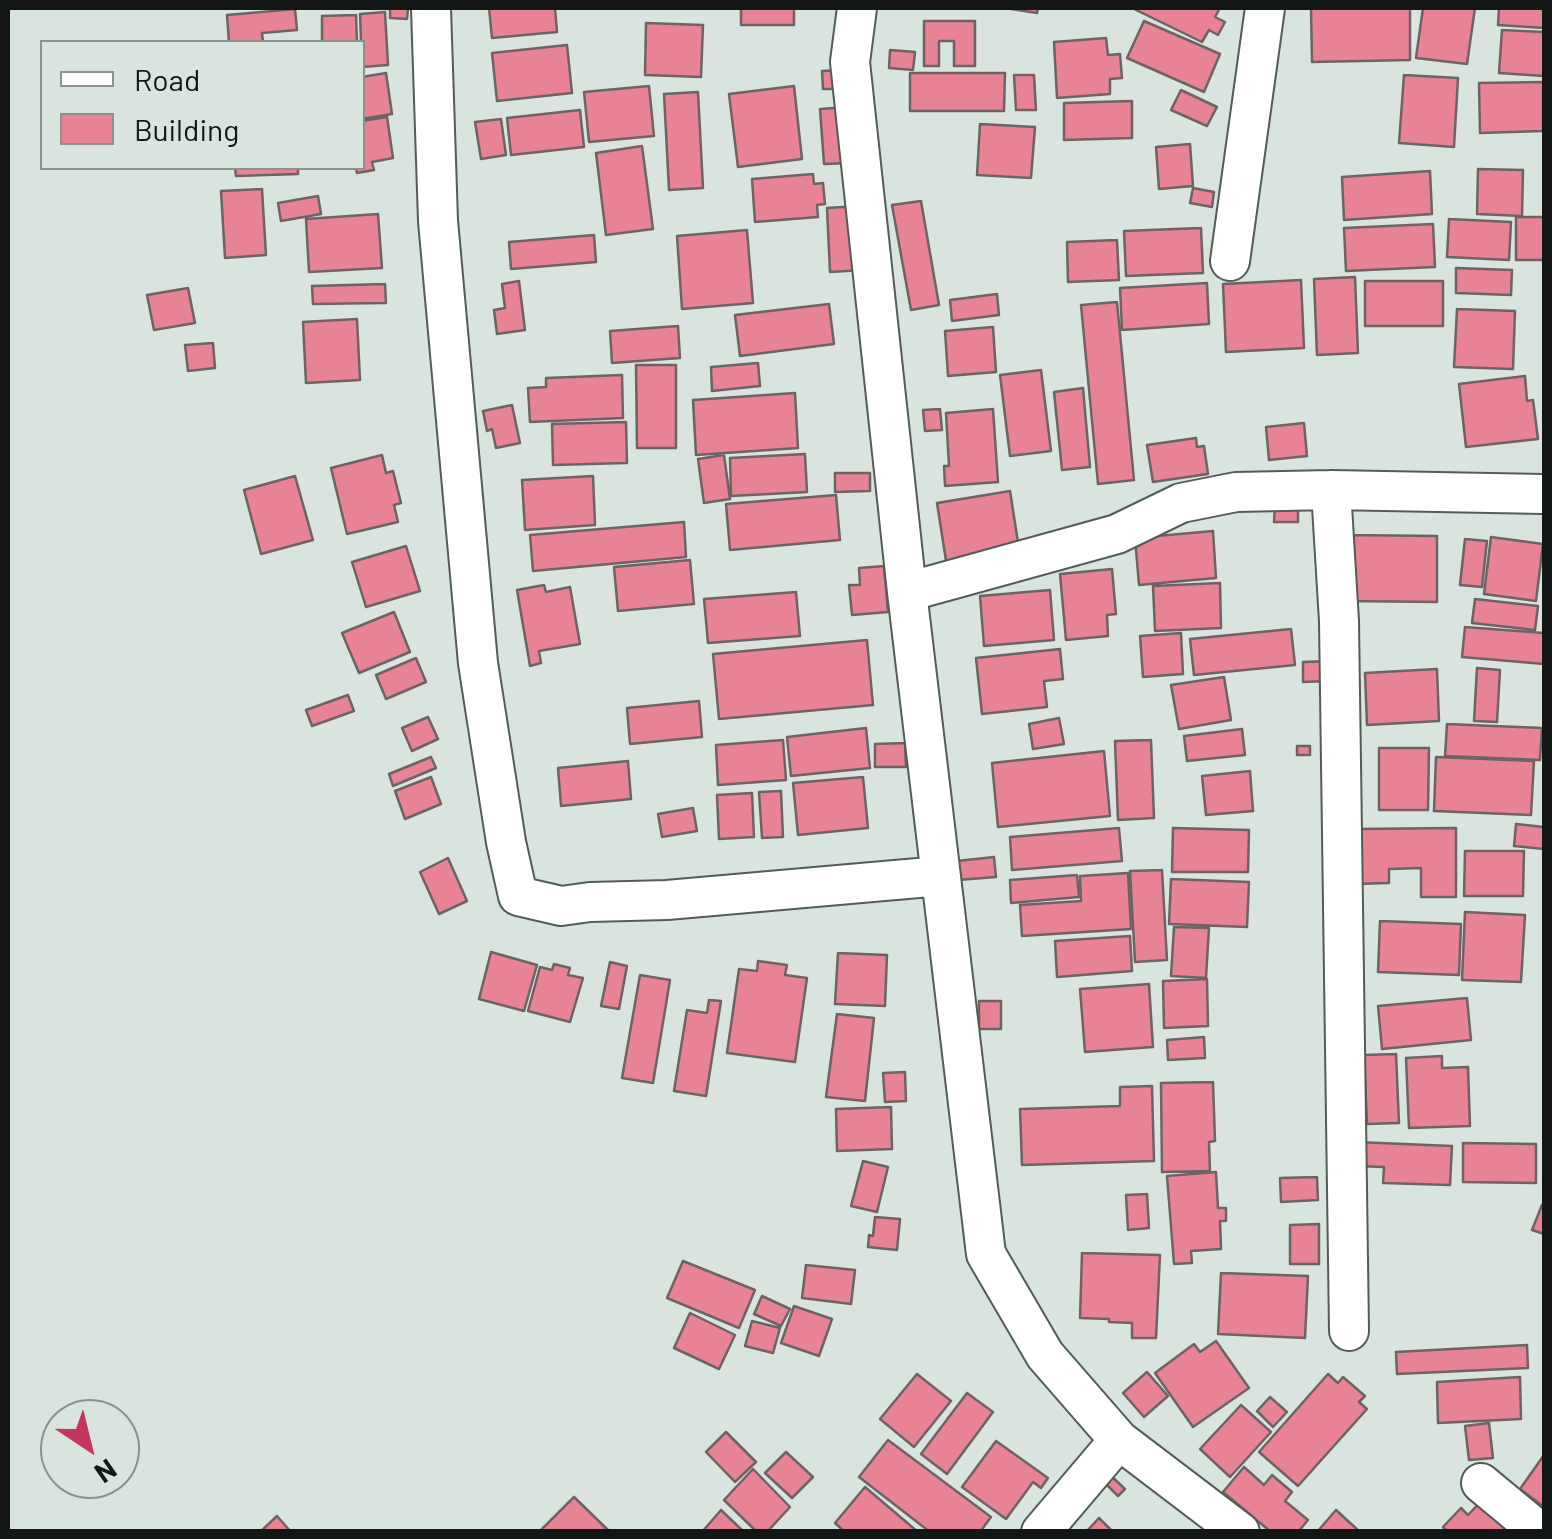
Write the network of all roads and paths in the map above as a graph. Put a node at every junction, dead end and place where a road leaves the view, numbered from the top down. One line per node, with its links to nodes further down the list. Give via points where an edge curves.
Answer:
1 (431, 8): 8 (street, via 438,222 478,663 518,896 561,906)
2 (857, 8): 7 (street, via 850,62)
3 (1265, 8): 4 (street)
4 (1230, 261)
5 (1331, 490): 6 (street); 7 (street, via 1236,492 1181,504 1117,534); 9 (street, via 1339,621)
6 (1544, 494)
7 (907, 592): 8 (street)
8 (941, 876): 10 (street, via 986,1254 1045,1355)
9 (1350, 1330)
10 (1119, 1440): 12 (street); 13 (street)
11 (1481, 1482): 14 (street)
12 (1041, 1532)
13 (1240, 1532)
14 (1540, 1532)

